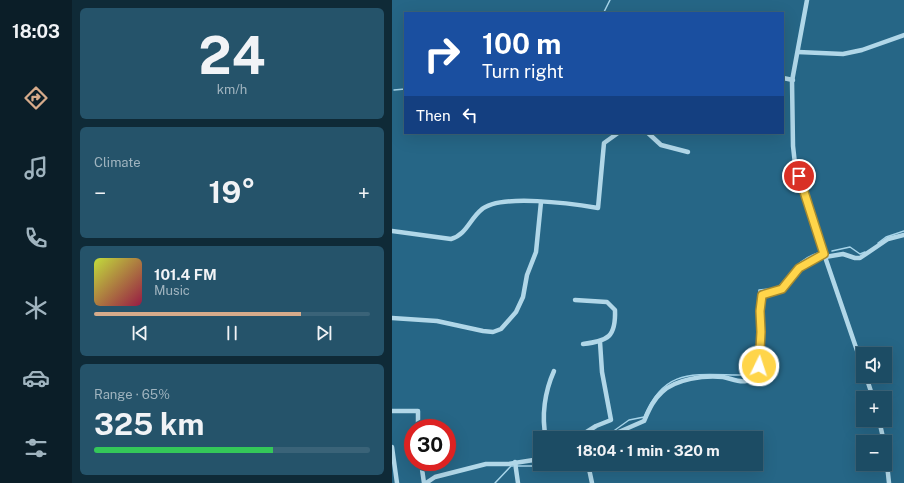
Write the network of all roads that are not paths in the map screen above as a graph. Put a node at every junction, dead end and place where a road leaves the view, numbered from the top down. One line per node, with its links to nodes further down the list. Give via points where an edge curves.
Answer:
1 (807, 0): 3 (street)
2 (904, 35): 3 (street, via 843,54)
3 (798, 52): 5 (street)
4 (784, 78): 5 (street)
5 (793, 80): 12 (street, via 792,132 796,164)
6 (617, 134): 9 (street, via 604,143 598,208)
7 (649, 134): 8 (street, via 660,145)
8 (688, 152)
9 (541, 202): 10 (street, via 491,205 481,210 460,236 451,239); 14 (street, via 536,252 527,275 523,297 516,312 501,329 493,332 483,331 437,321)
10 (392, 231)
11 (904, 235): 12 (street, via 888,239 860,258 843,254)
12 (825, 255): 17 (street); 23 (street, via 799,268 782,289 762,295 759,366 750,380 745,382 717,377 681,382 661,393 644,420)
13 (575, 300): 15 (street, via 607,302 614,307 614,328 608,338)
14 (392, 318)
15 (600, 342): 16 (street); 22 (street, via 602,372 611,420)
16 (583, 344)
17 (856, 347)
18 (554, 371): 21 (street, via 546,395)
19 (392, 411): 20 (street, via 418,412)
20 (418, 419)
21 (545, 431)
22 (588, 431)
23 (620, 431)
24 (392, 447): 30 (street)
25 (533, 461): 26 (street)
26 (515, 463): 31 (street, via 491,463 433,477); 32 (street)
27 (423, 471): 31 (street)
28 (589, 471): 33 (street)
29 (888, 471): 34 (street)
30 (397, 483)
31 (425, 483)
32 (518, 483)
33 (592, 483)
34 (889, 483)

